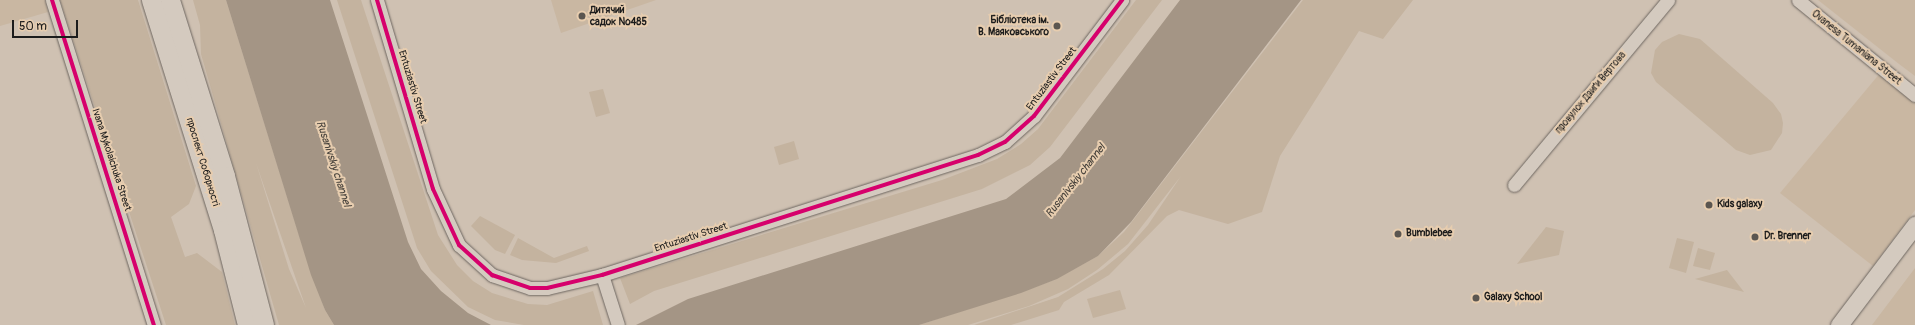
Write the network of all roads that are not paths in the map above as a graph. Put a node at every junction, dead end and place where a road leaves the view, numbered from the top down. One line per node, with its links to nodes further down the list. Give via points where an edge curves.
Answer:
1 (52, 0): 13 (street, Ivana Mykolaichuka Street)
2 (151, 0): 12 (highway, проспект Соборності, via 223,230)
3 (170, 0): 14 (highway, проспект Соборності, via 225,176)
4 (377, 0): 11 (street, Entuziastiv Street, via 433,190 459,245 492,276 530,288 547,288)
5 (1122, 0): 11 (street, Entuziastiv Street, via 1034,116 1005,142 937,170)
6 (1668, 0): 9 (street, провулок Дзиґи Вертова)
7 (1798, 0): 8 (street, Ovanesa Tumaniana Street)
8 (1915, 95)
9 (1514, 186)
10 (1915, 225): 16 (main road)
11 (602, 275): 15 (street)
12 (244, 319)
13 (154, 325)
14 (264, 325)
15 (618, 325)
16 (1839, 325)

